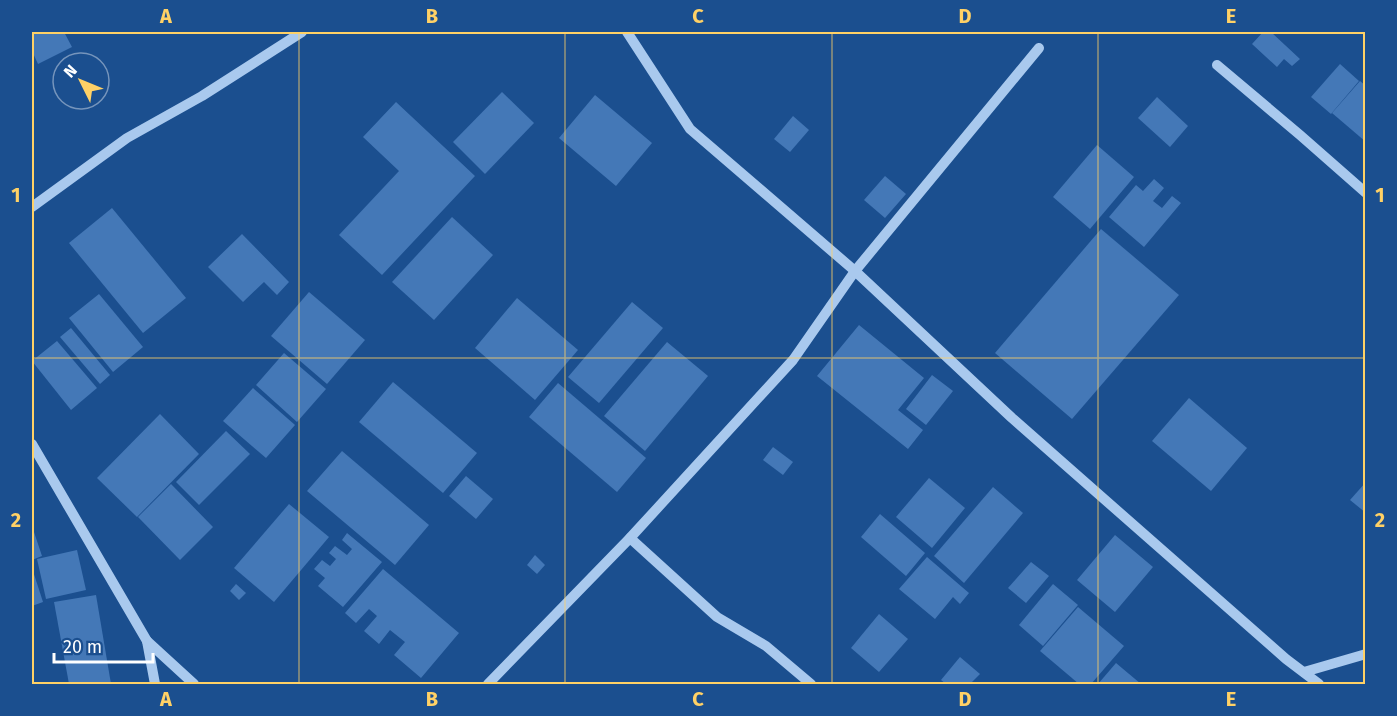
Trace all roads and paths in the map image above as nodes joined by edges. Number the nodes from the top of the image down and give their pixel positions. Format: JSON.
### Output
{"nodes":[{"id":1,"x":302,"y":32,"type":"edge"},
{"id":2,"x":627,"y":32,"type":"edge"},
{"id":3,"x":1039,"y":48,"type":"dead end"},
{"id":4,"x":1217,"y":65,"type":"dead end"},
{"id":5,"x":1365,"y":193,"type":"edge"},
{"id":6,"x":32,"y":207,"type":"edge"},
{"id":7,"x":855,"y":271,"type":"junction"},
{"id":8,"x":32,"y":444,"type":"edge"},
{"id":9,"x":630,"y":538,"type":"junction"},
{"id":10,"x":147,"y":641,"type":"junction"},
{"id":11,"x":1365,"y":654,"type":"edge"},
{"id":12,"x":1304,"y":672,"type":"junction"},
{"id":13,"x":155,"y":684,"type":"edge"},
{"id":14,"x":194,"y":684,"type":"edge"},
{"id":15,"x":488,"y":684,"type":"edge"},
{"id":16,"x":811,"y":684,"type":"edge"},
{"id":17,"x":1319,"y":684,"type":"edge"}],
"edges":[{"from":1,"to":6,"type":"street"},
{"from":2,"to":7,"type":"street"},
{"from":3,"to":7,"type":"street"},
{"from":4,"to":5,"type":"street"},
{"from":7,"to":9,"type":"street"},
{"from":7,"to":12,"type":"street"},
{"from":8,"to":10,"type":"street"},
{"from":9,"to":15,"type":"street"},
{"from":9,"to":16,"type":"street"},
{"from":10,"to":13,"type":"street"},
{"from":10,"to":14,"type":"street"},
{"from":11,"to":12,"type":"street"},
{"from":12,"to":17,"type":"street"}]}
